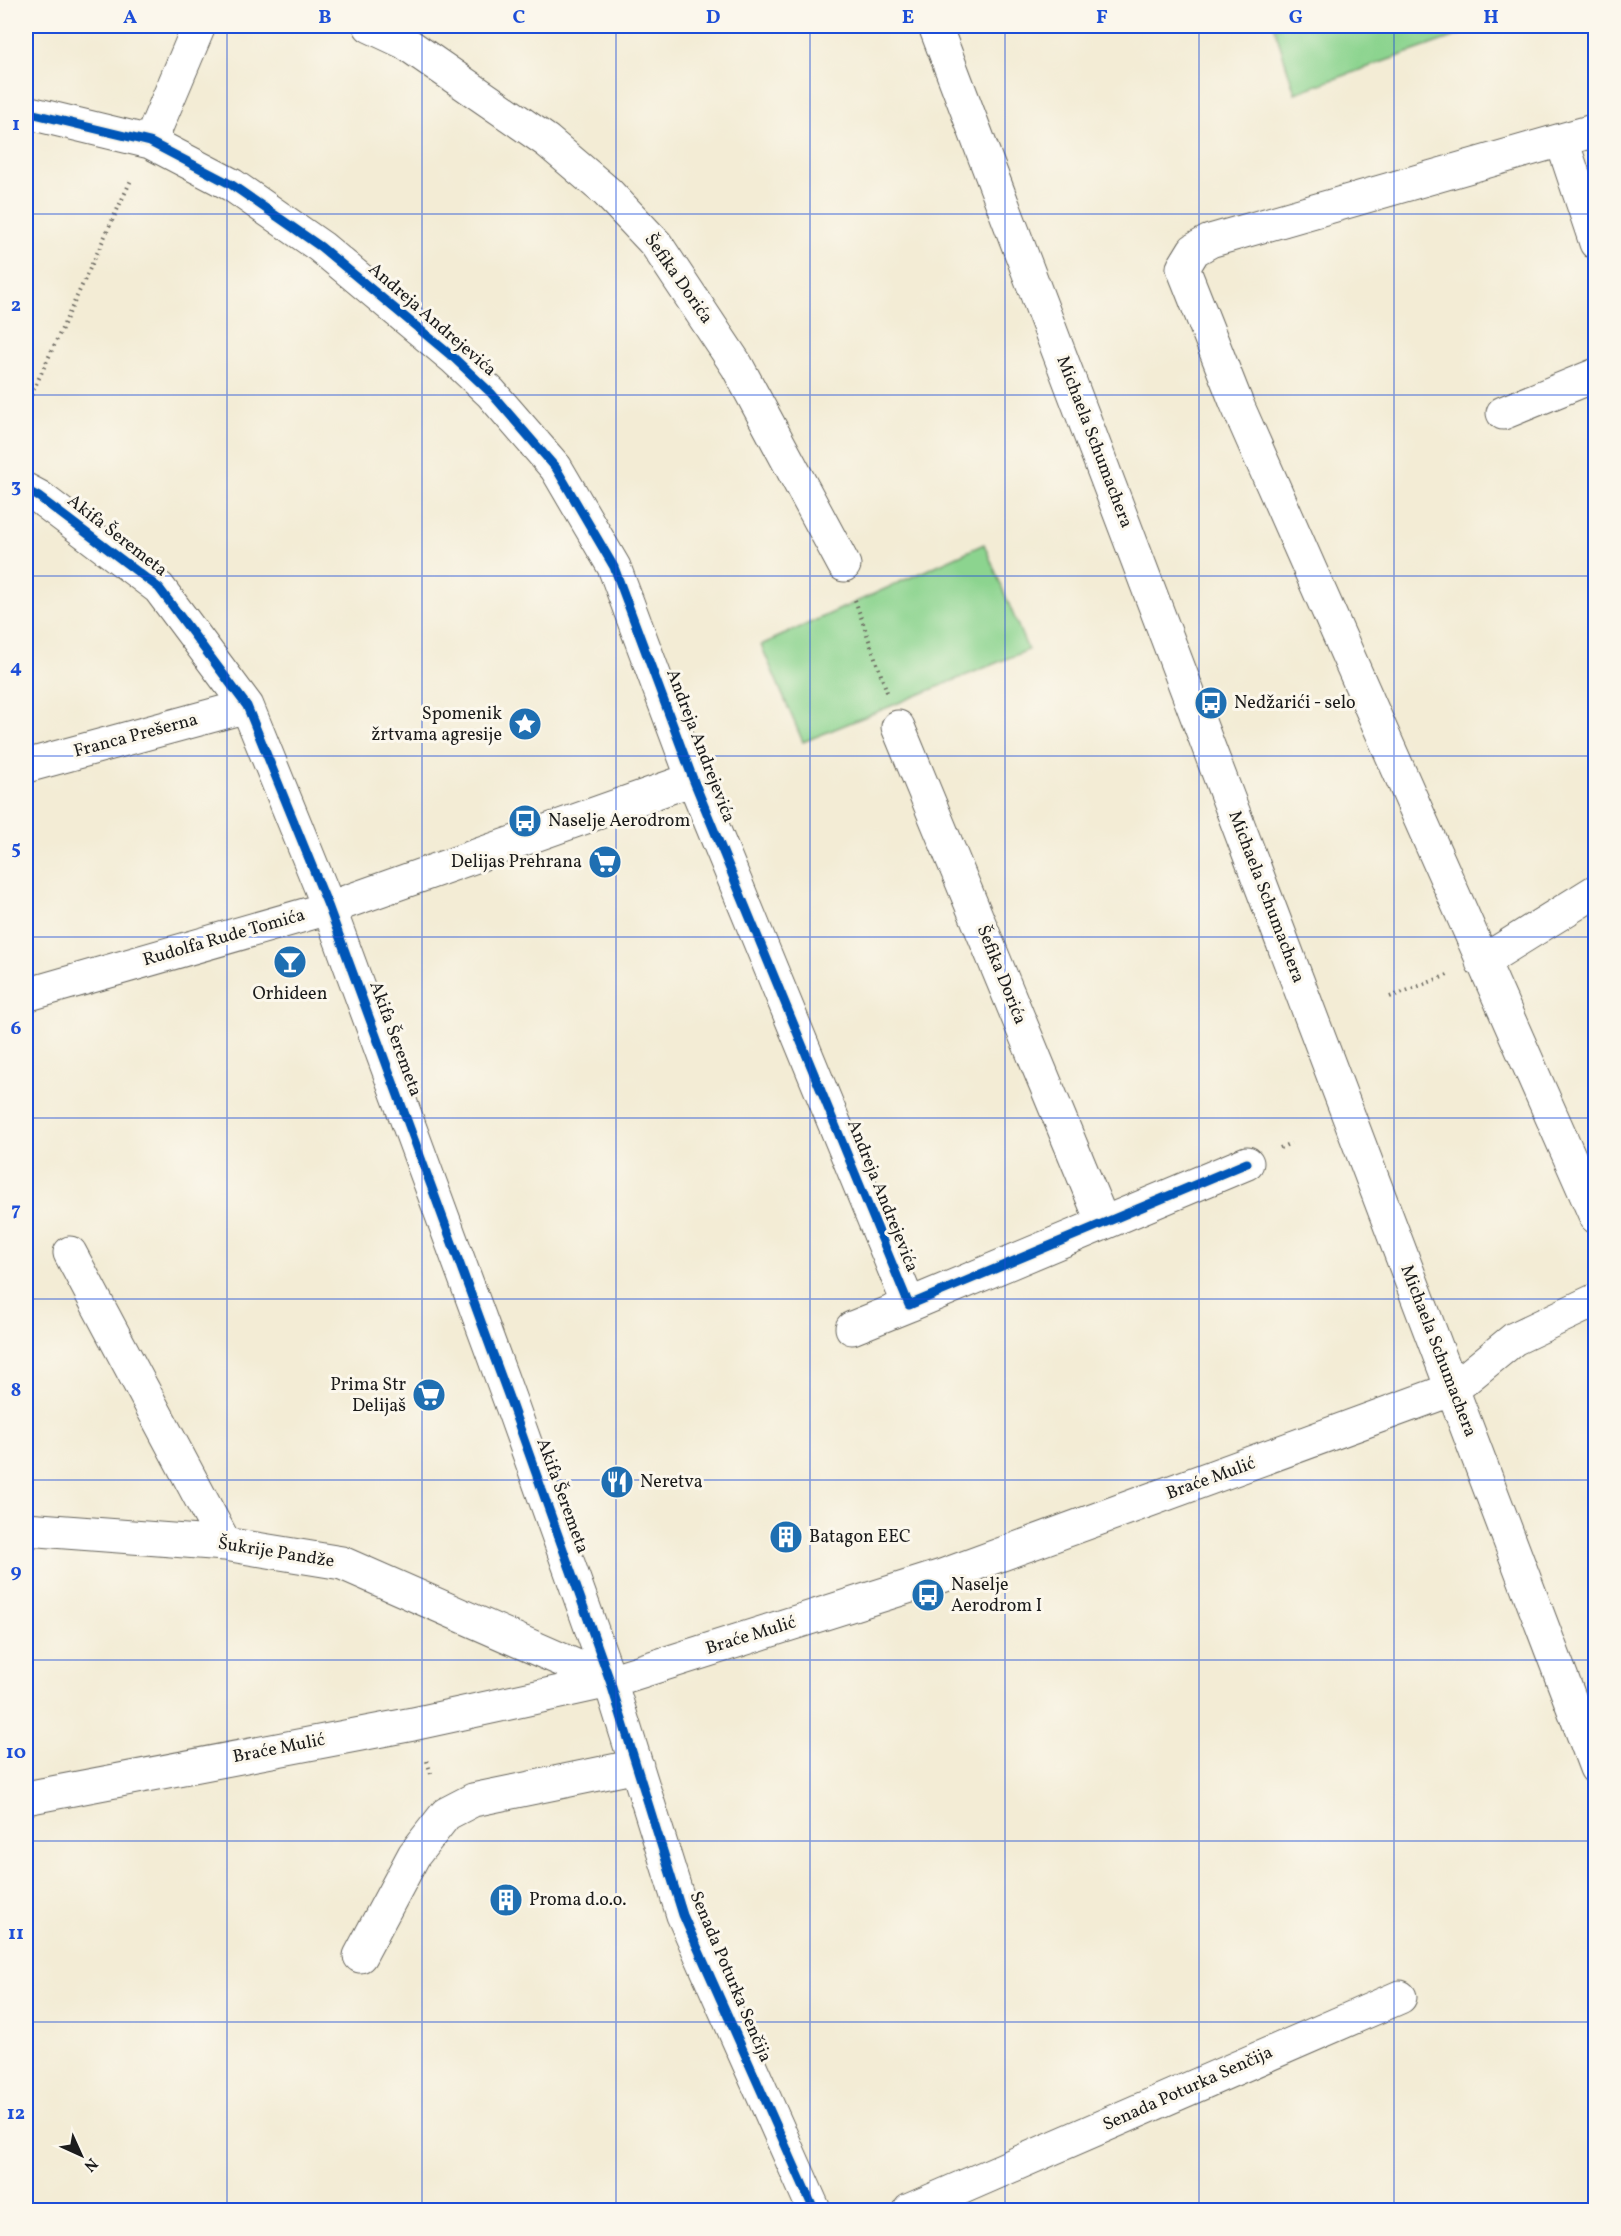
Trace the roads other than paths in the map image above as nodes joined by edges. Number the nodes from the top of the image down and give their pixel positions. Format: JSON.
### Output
{"nodes":[{"id":1,"x":199,"y":26,"type":"edge"},
{"id":2,"x":370,"y":26,"type":"edge"},
{"id":3,"x":936,"y":26,"type":"edge"},
{"id":4,"x":26,"y":112,"type":"edge"},
{"id":5,"x":1596,"y":130,"type":"edge"},
{"id":6,"x":1562,"y":141,"type":"junction"},
{"id":7,"x":150,"y":142,"type":"junction"},
{"id":8,"x":1596,"y":243,"type":"edge"},
{"id":9,"x":1596,"y":375,"type":"edge"},
{"id":10,"x":1503,"y":413,"type":"dead end"},
{"id":11,"x":26,"y":490,"type":"edge"},
{"id":12,"x":844,"y":565,"type":"road end"},
{"id":13,"x":244,"y":700,"type":"junction"},
{"id":14,"x":898,"y":727,"type":"road end"},
{"id":15,"x":26,"y":766,"type":"edge"},
{"id":16,"x":693,"y":779,"type":"junction"},
{"id":17,"x":1596,"y":891,"type":"edge"},
{"id":18,"x":329,"y":908,"type":"junction"},
{"id":19,"x":1482,"y":962,"type":"junction"},
{"id":20,"x":26,"y":995,"type":"edge"},
{"id":21,"x":1247,"y":1163,"type":"dead end"},
{"id":22,"x":1596,"y":1217,"type":"edge"},
{"id":23,"x":1103,"y":1223,"type":"junction"},
{"id":24,"x":70,"y":1253,"type":"dead end"},
{"id":25,"x":1596,"y":1300,"type":"edge"},
{"id":26,"x":909,"y":1305,"type":"junction"},
{"id":27,"x":852,"y":1328,"type":"dead end"},
{"id":28,"x":1453,"y":1389,"type":"junction"},
{"id":29,"x":26,"y":1529,"type":"edge"},
{"id":30,"x":225,"y":1544,"type":"junction"},
{"id":31,"x":610,"y":1681,"type":"junction"},
{"id":32,"x":637,"y":1766,"type":"junction"},
{"id":33,"x":1596,"y":1768,"type":"edge"},
{"id":34,"x":26,"y":1798,"type":"edge"},
{"id":35,"x":360,"y":1956,"type":"dead end"},
{"id":36,"x":1400,"y":1997,"type":"dead end"},
{"id":37,"x":814,"y":2211,"type":"edge"},
{"id":38,"x":910,"y":2211,"type":"edge"}],
"edges":[{"from":1,"to":7,"type":"street"},
{"from":2,"to":12,"type":"street","name":"Šefika Dorića"},
{"from":3,"to":28,"type":"street","name":"Michaela Schumachera"},
{"from":4,"to":7,"type":"street","name":"Andreja Andrejevića"},
{"from":5,"to":6,"type":"street"},
{"from":6,"to":8,"type":"street"},
{"from":6,"to":19,"type":"street"},
{"from":7,"to":16,"type":"street","name":"Andreja Andrejevića"},
{"from":9,"to":10,"type":"street"},
{"from":11,"to":13,"type":"street","name":"Akifa Šeremeta"},
{"from":13,"to":15,"type":"street","name":"Franca Prešerna"},
{"from":13,"to":18,"type":"street","name":"Akifa Šeremeta"},
{"from":14,"to":23,"type":"street","name":"Šefika Dorića"},
{"from":16,"to":18,"type":"street","name":"Rudolfa Rude Tomića"},
{"from":16,"to":26,"type":"street","name":"Andreja Andrejevića"},
{"from":17,"to":19,"type":"street"},
{"from":18,"to":20,"type":"street","name":"Rudolfa Rude Tomića"},
{"from":18,"to":31,"type":"street","name":"Akifa Šeremeta"},
{"from":19,"to":22,"type":"street"},
{"from":21,"to":23,"type":"street"},
{"from":23,"to":26,"type":"street"},
{"from":24,"to":30,"type":"street"},
{"from":25,"to":28,"type":"street","name":"Braće Mulić"},
{"from":26,"to":27,"type":"street"},
{"from":28,"to":31,"type":"street","name":"Braće Mulić"},
{"from":28,"to":33,"type":"street","name":"Michaela Schumachera"},
{"from":29,"to":30,"type":"street","name":"Šukrije Pandže"},
{"from":30,"to":31,"type":"street","name":"Šukrije Pandže"},
{"from":31,"to":32,"type":"street","name":"Senada Poturka Senčija"},
{"from":31,"to":34,"type":"street","name":"Braće Mulić"},
{"from":32,"to":35,"type":"street"},
{"from":32,"to":37,"type":"street","name":"Senada Poturka Senčija"},
{"from":36,"to":38,"type":"street","name":"Senada Poturka Senčija"}]}
